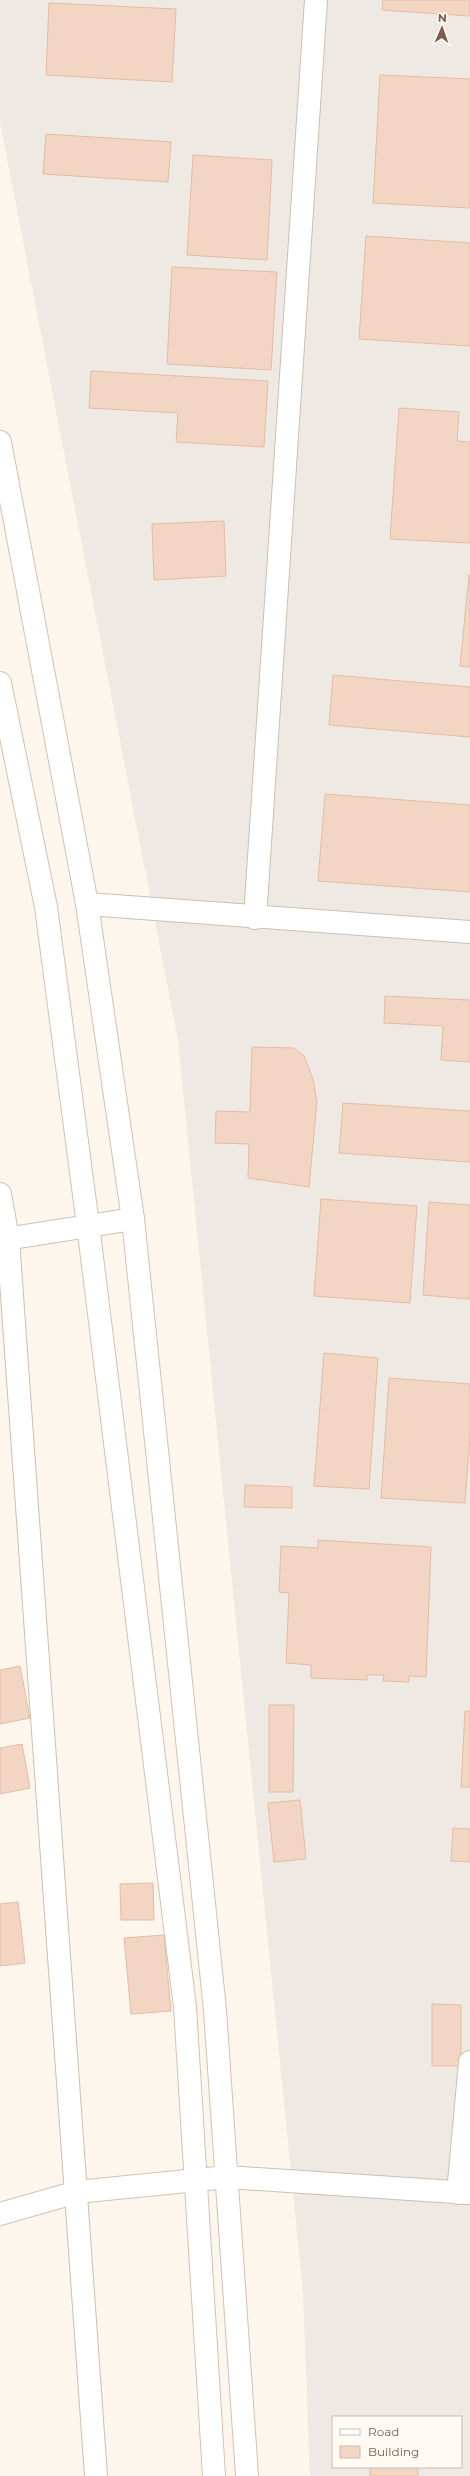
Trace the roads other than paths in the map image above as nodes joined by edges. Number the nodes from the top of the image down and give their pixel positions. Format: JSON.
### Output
{"nodes":[{"id":1,"x":316,"y":0,"type":"edge"},
{"id":2,"x":0,"y":442,"type":"edge"},
{"id":3,"x":0,"y":683,"type":"edge"},
{"id":4,"x":87,"y":904,"type":"junction"},
{"id":5,"x":254,"y":918,"type":"junction"},
{"id":6,"x":470,"y":932,"type":"edge"},
{"id":7,"x":0,"y":1194,"type":"edge"},
{"id":8,"x":133,"y":1219,"type":"junction"},
{"id":9,"x":88,"y":1225,"type":"junction"},
{"id":10,"x":4,"y":1239,"type":"edge"},
{"id":11,"x":470,"y":2062,"type":"edge"},
{"id":12,"x":226,"y":2177,"type":"junction"},
{"id":13,"x":194,"y":2180,"type":"junction"},
{"id":14,"x":77,"y":2192,"type":"junction"},
{"id":15,"x":464,"y":2193,"type":"edge"},
{"id":16,"x":0,"y":2214,"type":"edge"},
{"id":17,"x":96,"y":2476,"type":"edge"},
{"id":18,"x":214,"y":2476,"type":"edge"},
{"id":19,"x":247,"y":2476,"type":"edge"}],
"edges":[{"from":1,"to":5,"type":"street"},
{"from":2,"to":4,"type":"street"},
{"from":3,"to":9,"type":"street"},
{"from":4,"to":5,"type":"street"},
{"from":4,"to":8,"type":"street"},
{"from":5,"to":6,"type":"street"},
{"from":7,"to":10,"type":"street"},
{"from":8,"to":9,"type":"street"},
{"from":8,"to":12,"type":"street"},
{"from":9,"to":10,"type":"street"},
{"from":9,"to":13,"type":"street"},
{"from":10,"to":14,"type":"street"},
{"from":11,"to":15,"type":"street"},
{"from":12,"to":13,"type":"street"},
{"from":12,"to":15,"type":"street"},
{"from":12,"to":19,"type":"street"},
{"from":13,"to":14,"type":"street"},
{"from":13,"to":18,"type":"street"},
{"from":14,"to":16,"type":"street"},
{"from":14,"to":17,"type":"street"}]}
